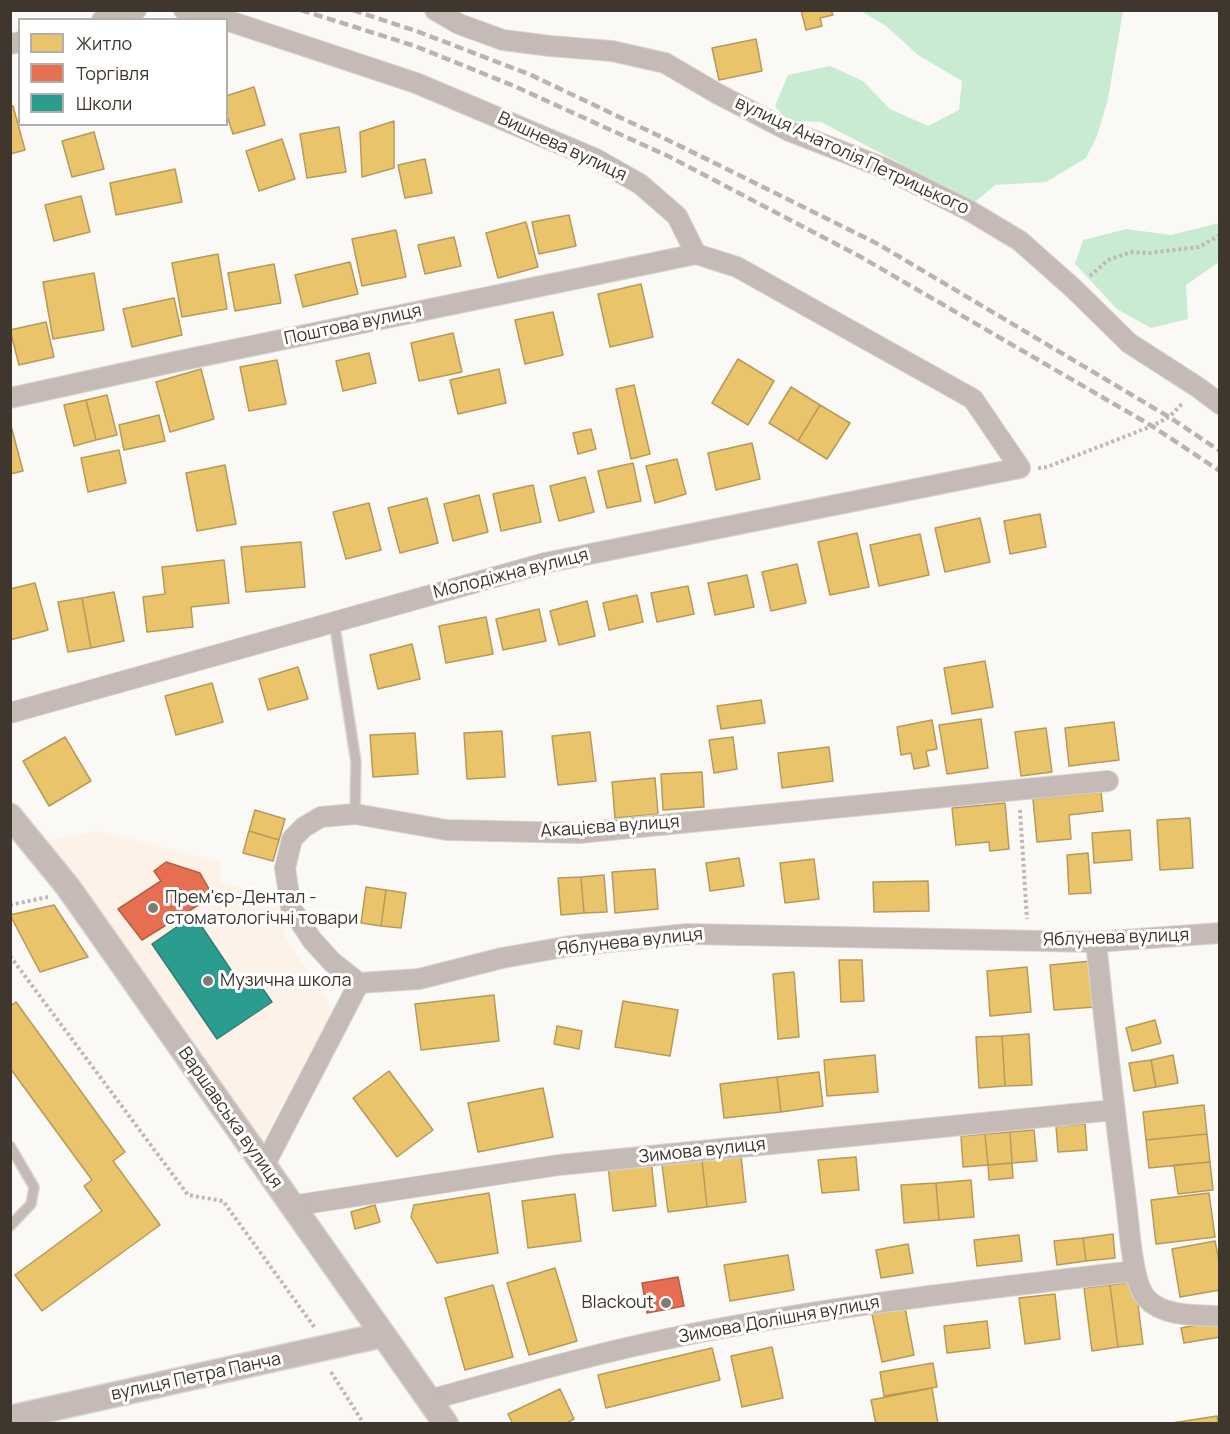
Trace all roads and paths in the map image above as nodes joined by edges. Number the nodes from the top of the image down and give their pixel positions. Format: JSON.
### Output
{"nodes":[{"id":1,"x":136,"y":10,"type":"edge"},
{"id":2,"x":184,"y":10,"type":"edge"},
{"id":3,"x":435,"y":10,"type":"edge"},
{"id":4,"x":109,"y":18,"type":"edge"},
{"id":5,"x":219,"y":18,"type":"edge"},
{"id":6,"x":228,"y":21,"type":"edge"},
{"id":7,"x":1220,"y":236,"type":"edge"},
{"id":8,"x":696,"y":254,"type":"junction"},
{"id":9,"x":1074,"y":289,"type":"junction"},
{"id":10,"x":1199,"y":388,"type":"junction"},
{"id":11,"x":10,"y":398,"type":"edge"},
{"id":12,"x":1220,"y":404,"type":"edge"},
{"id":13,"x":1020,"y":468,"type":"junction"},
{"id":14,"x":334,"y":621,"type":"junction"},
{"id":15,"x":10,"y":713,"type":"edge"},
{"id":16,"x":1108,"y":781,"type":"dead end"},
{"id":17,"x":1018,"y":790,"type":"junction"},
{"id":18,"x":354,"y":814,"type":"junction"},
{"id":19,"x":10,"y":816,"type":"edge"},
{"id":20,"x":56,"y":895,"type":"dead end"},
{"id":21,"x":10,"y":905,"type":"edge"},
{"id":22,"x":1220,"y":933,"type":"edge"},
{"id":23,"x":1029,"y":941,"type":"junction"},
{"id":24,"x":1096,"y":942,"type":"junction"},
{"id":25,"x":10,"y":956,"type":"edge"},
{"id":26,"x":358,"y":983,"type":"junction"},
{"id":27,"x":1114,"y":1110,"type":"junction"},
{"id":28,"x":10,"y":1146,"type":"edge"},
{"id":29,"x":264,"y":1166,"type":"junction"},
{"id":30,"x":291,"y":1206,"type":"junction"},
{"id":31,"x":10,"y":1226,"type":"edge"},
{"id":32,"x":1135,"y":1271,"type":"junction"},
{"id":33,"x":1220,"y":1316,"type":"edge"},
{"id":34,"x":315,"y":1328,"type":"dead end"},
{"id":35,"x":382,"y":1335,"type":"junction"},
{"id":36,"x":330,"y":1372,"type":"dead end"},
{"id":37,"x":429,"y":1401,"type":"junction"},
{"id":38,"x":10,"y":1418,"type":"edge"},
{"id":39,"x":363,"y":1424,"type":"edge"},
{"id":40,"x":446,"y":1424,"type":"edge"}],
"edges":[{"from":1,"to":4,"type":"street"},
{"from":2,"to":5,"type":"street","name":"Вишнева вулиця"},
{"from":3,"to":9,"type":"street","name":"вулиця Анатолія Петрицького"},
{"from":6,"to":8,"type":"street","name":"Вишнева вулиця"},
{"from":7,"to":9,"type":"path"},
{"from":8,"to":11,"type":"street","name":"Поштова вулиця"},
{"from":8,"to":13,"type":"street"},
{"from":9,"to":10,"type":"street","name":"вулиця Анатолія Петрицького"},
{"from":10,"to":12,"type":"street","name":"вулиця Анатолія Петрицького"},
{"from":10,"to":13,"type":"path"},
{"from":13,"to":14,"type":"street","name":"Молодіжна вулиця"},
{"from":14,"to":15,"type":"street","name":"Молодіжна вулиця"},
{"from":14,"to":18,"type":"lane"},
{"from":16,"to":17,"type":"street","name":"Акацієва вулиця"},
{"from":17,"to":18,"type":"street","name":"Акацієва вулиця"},
{"from":17,"to":23,"type":"path"},
{"from":18,"to":26,"type":"street","name":"Акацієва вулиця"},
{"from":19,"to":29,"type":"street","name":"Варшавська вулиця"},
{"from":20,"to":21,"type":"path"},
{"from":22,"to":24,"type":"street","name":"Яблунева вулиця"},
{"from":23,"to":24,"type":"street","name":"Яблунева вулиця"},
{"from":23,"to":26,"type":"street","name":"Яблунева вулиця"},
{"from":24,"to":27,"type":"street"},
{"from":25,"to":34,"type":"path"},
{"from":26,"to":29,"type":"street"},
{"from":27,"to":30,"type":"street","name":"Зимова вулиця"},
{"from":27,"to":32,"type":"street"},
{"from":28,"to":31,"type":"lane"},
{"from":29,"to":30,"type":"street","name":"Варшавська вулиця"},
{"from":30,"to":35,"type":"street","name":"Варшавська вулиця"},
{"from":32,"to":33,"type":"street"},
{"from":32,"to":37,"type":"street","name":"Зимова Долішня вулиця"},
{"from":35,"to":37,"type":"street","name":"Варшавська вулиця"},
{"from":35,"to":38,"type":"street","name":"вулиця Петра Панча"},
{"from":36,"to":39,"type":"path"},
{"from":37,"to":40,"type":"street","name":"Варшавська вулиця"}]}
